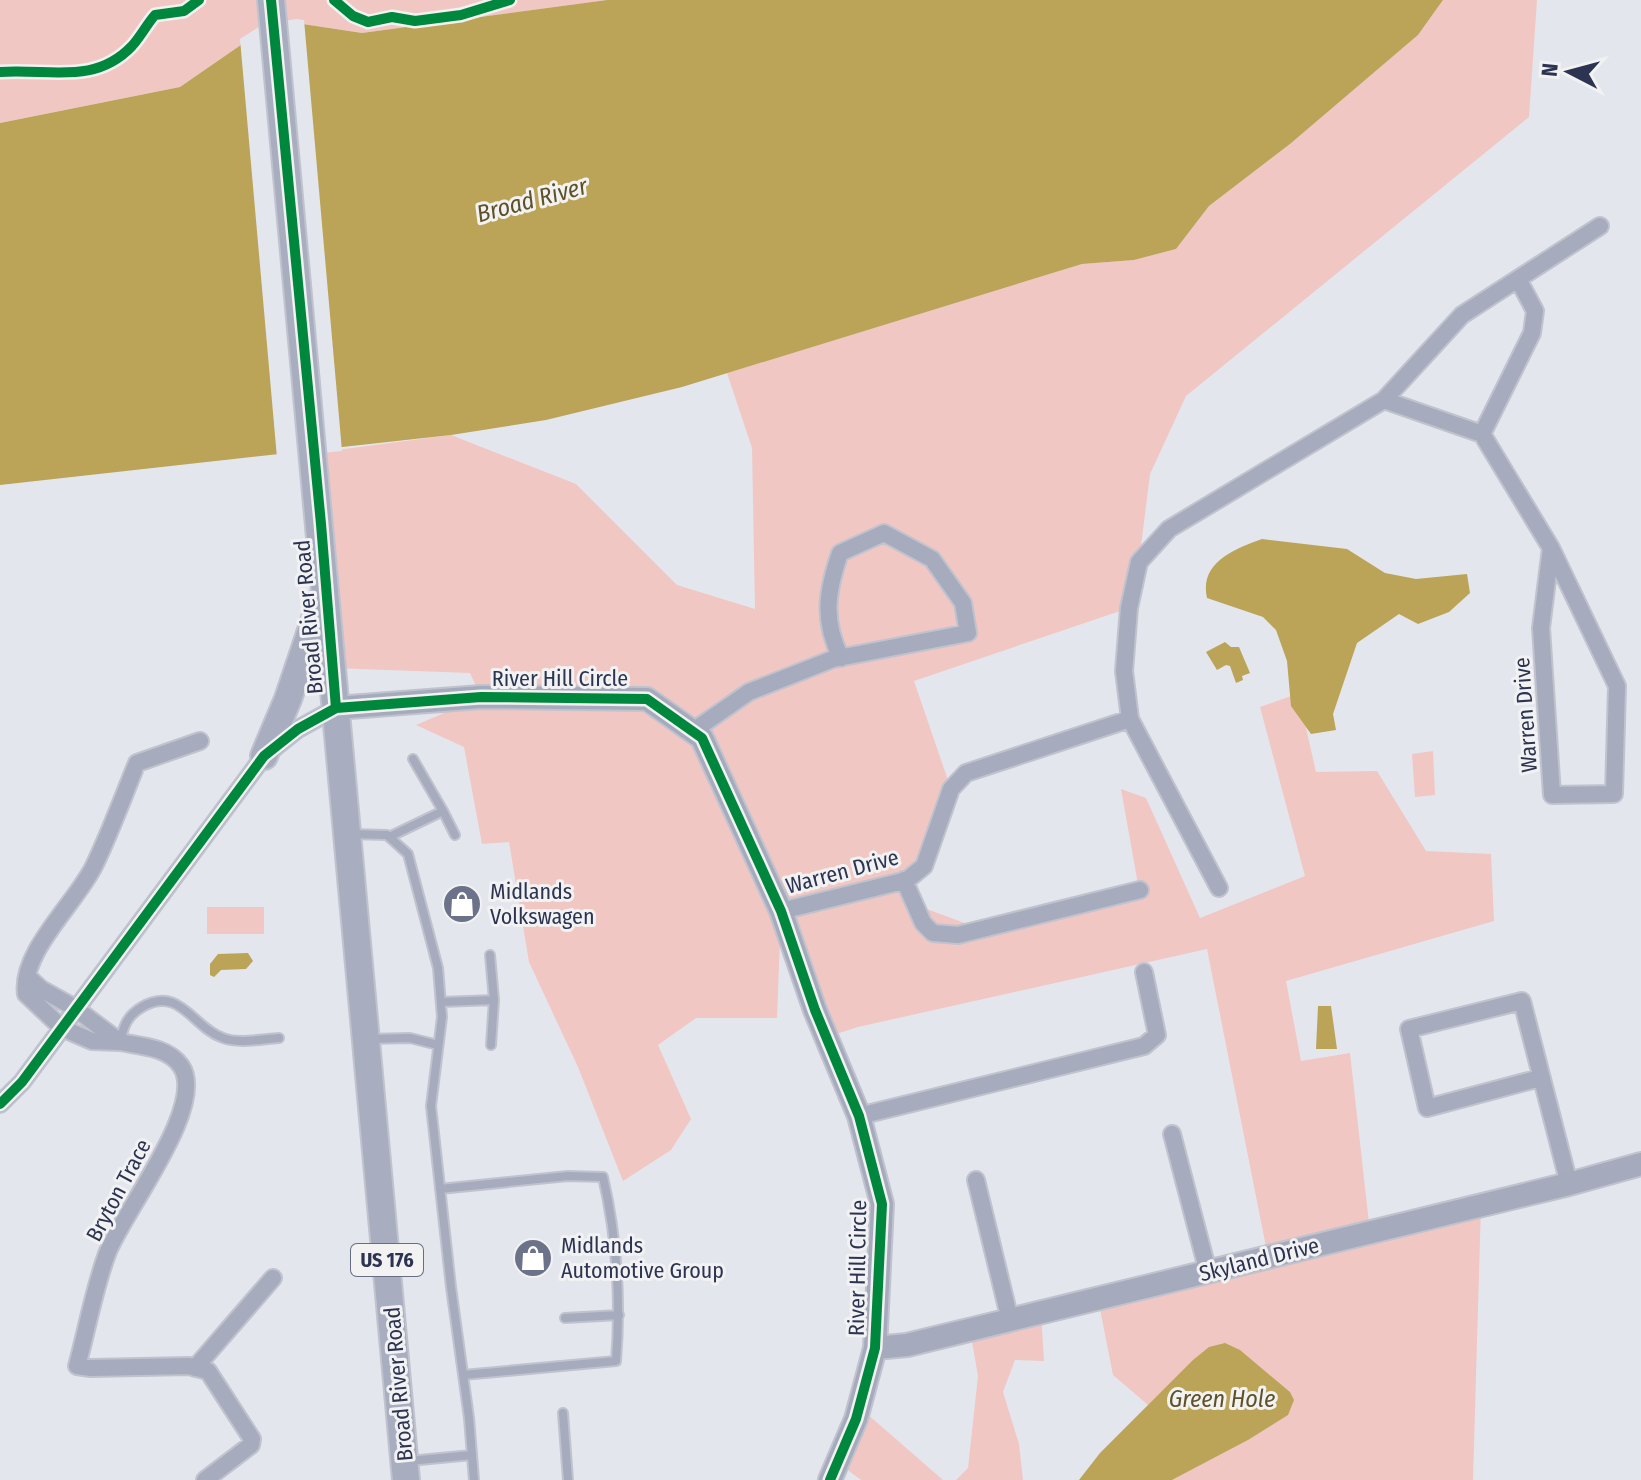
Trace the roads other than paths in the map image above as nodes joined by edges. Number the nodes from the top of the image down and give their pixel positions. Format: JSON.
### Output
{"nodes":[{"id":1,"x":271,"y":0,"type":"edge"},
{"id":2,"x":1600,"y":226,"type":"dead end"},
{"id":3,"x":1518,"y":279,"type":"junction"},
{"id":4,"x":1384,"y":400,"type":"junction"},
{"id":5,"x":1482,"y":434,"type":"junction"},
{"id":6,"x":1551,"y":548,"type":"junction"},
{"id":7,"x":326,"y":588,"type":"junction"},
{"id":8,"x":841,"y":658,"type":"junction"},
{"id":9,"x":336,"y":708,"type":"junction"},
{"id":10,"x":1130,"y":719,"type":"junction"},
{"id":11,"x":693,"y":731,"type":"junction"},
{"id":12,"x":200,"y":741,"type":"dead end"},
{"id":13,"x":264,"y":756,"type":"junction"},
{"id":14,"x":413,"y":759,"type":"dead end"},
{"id":15,"x":443,"y":811,"type":"junction"},
{"id":16,"x":347,"y":834,"type":"junction"},
{"id":17,"x":455,"y":835,"type":"dead end"},
{"id":18,"x":389,"y":837,"type":"junction"},
{"id":19,"x":904,"y":880,"type":"junction"},
{"id":20,"x":1219,"y":888,"type":"dead end"},
{"id":21,"x":1140,"y":890,"type":"dead end"},
{"id":22,"x":781,"y":911,"type":"junction"},
{"id":23,"x":490,"y":955,"type":"dead end"},
{"id":24,"x":1144,"y":972,"type":"dead end"},
{"id":25,"x":28,"y":977,"type":"junction"},
{"id":26,"x":494,"y":1000,"type":"junction"},
{"id":27,"x":441,"y":1002,"type":"junction"},
{"id":28,"x":75,"y":1008,"type":"junction"},
{"id":29,"x":62,"y":1028,"type":"junction"},
{"id":30,"x":279,"y":1038,"type":"dead end"},
{"id":31,"x":367,"y":1040,"type":"junction"},
{"id":32,"x":120,"y":1042,"type":"junction"},
{"id":33,"x":438,"y":1045,"type":"junction"},
{"id":34,"x":491,"y":1045,"type":"dead end"},
{"id":35,"x":1540,"y":1078,"type":"junction"},
{"id":36,"x":0,"y":1104,"type":"edge"},
{"id":37,"x":859,"y":1116,"type":"junction"},
{"id":38,"x":1172,"y":1134,"type":"dead end"},
{"id":39,"x":1641,"y":1164,"type":"edge"},
{"id":40,"x":976,"y":1180,"type":"dead end"},
{"id":41,"x":1569,"y":1184,"type":"junction"},
{"id":42,"x":440,"y":1189,"type":"junction"},
{"id":43,"x":1208,"y":1272,"type":"junction"},
{"id":44,"x":273,"y":1278,"type":"dead end"},
{"id":45,"x":619,"y":1315,"type":"junction"},
{"id":46,"x":565,"y":1318,"type":"dead end"},
{"id":47,"x":1010,"y":1320,"type":"junction"},
{"id":48,"x":875,"y":1348,"type":"junction"},
{"id":49,"x":195,"y":1368,"type":"junction"},
{"id":50,"x":463,"y":1375,"type":"junction"},
{"id":51,"x":563,"y":1413,"type":"dead end"},
{"id":52,"x":472,"y":1455,"type":"junction"},
{"id":53,"x":405,"y":1471,"type":"edge"},
{"id":54,"x":205,"y":1480,"type":"edge"},
{"id":55,"x":474,"y":1480,"type":"edge"},
{"id":56,"x":568,"y":1480,"type":"edge"},
{"id":57,"x":830,"y":1480,"type":"edge"}],
"edges":[{"from":1,"to":7,"type":"main road","name":"Broad River Road","number":"US 176"},
{"from":2,"to":3,"type":"street"},
{"from":3,"to":4,"type":"street"},
{"from":3,"to":5,"type":"street"},
{"from":4,"to":5,"type":"street"},
{"from":4,"to":10,"type":"street"},
{"from":5,"to":6,"type":"street","name":"Warren Drive"},
{"from":6,"to":6,"type":"street","name":"Warren Drive"},
{"from":7,"to":9,"type":"main road","name":"Broad River Road","number":"US 176"},
{"from":7,"to":13,"type":"main road"},
{"from":8,"to":8,"type":"street"},
{"from":8,"to":11,"type":"street"},
{"from":9,"to":11,"type":"street","name":"River Hill Circle"},
{"from":9,"to":13,"type":"street","name":"River Hill Circle"},
{"from":9,"to":16,"type":"main road","name":"Broad River Road","number":"US 176"},
{"from":10,"to":19,"type":"street","name":"Warren Drive"},
{"from":10,"to":20,"type":"street"},
{"from":11,"to":22,"type":"street","name":"River Hill Circle"},
{"from":12,"to":25,"type":"street"},
{"from":13,"to":28,"type":"street","name":"River Hill Circle"},
{"from":14,"to":15,"type":"lane"},
{"from":15,"to":17,"type":"lane"},
{"from":15,"to":18,"type":"lane"},
{"from":16,"to":18,"type":"lane"},
{"from":16,"to":31,"type":"main road","name":"Broad River Road","number":"US 176"},
{"from":18,"to":27,"type":"lane"},
{"from":19,"to":21,"type":"street"},
{"from":19,"to":22,"type":"street","name":"Warren Drive"},
{"from":22,"to":37,"type":"street","name":"River Hill Circle"},
{"from":23,"to":26,"type":"lane"},
{"from":24,"to":37,"type":"street"},
{"from":25,"to":28,"type":"street","name":"Bryton Trace"},
{"from":25,"to":29,"type":"street","name":"Bryton Trace"},
{"from":26,"to":27,"type":"lane"},
{"from":26,"to":34,"type":"lane"},
{"from":27,"to":33,"type":"lane"},
{"from":28,"to":29,"type":"street","name":"River Hill Circle"},
{"from":28,"to":32,"type":"street","name":"Bryton Trace"},
{"from":29,"to":32,"type":"street","name":"Bryton Trace"},
{"from":29,"to":36,"type":"street","name":"River Hill Circle"},
{"from":30,"to":32,"type":"lane"},
{"from":31,"to":33,"type":"lane"},
{"from":31,"to":53,"type":"main road","name":"Broad River Road","number":"US 176"},
{"from":32,"to":49,"type":"street","name":"Bryton Trace"},
{"from":33,"to":42,"type":"lane"},
{"from":35,"to":35,"type":"street"},
{"from":35,"to":41,"type":"street"},
{"from":37,"to":48,"type":"street","name":"River Hill Circle"},
{"from":38,"to":43,"type":"street"},
{"from":39,"to":41,"type":"street","name":"Skyland Drive"},
{"from":40,"to":47,"type":"street"},
{"from":41,"to":43,"type":"street","name":"Skyland Drive"},
{"from":42,"to":45,"type":"lane"},
{"from":42,"to":50,"type":"lane"},
{"from":43,"to":47,"type":"street","name":"Skyland Drive"},
{"from":44,"to":49,"type":"street"},
{"from":45,"to":46,"type":"lane"},
{"from":45,"to":50,"type":"lane"},
{"from":47,"to":48,"type":"street","name":"Skyland Drive"},
{"from":48,"to":57,"type":"street","name":"River Hill Circle"},
{"from":49,"to":54,"type":"street"},
{"from":50,"to":52,"type":"lane"},
{"from":51,"to":56,"type":"lane"},
{"from":52,"to":53,"type":"lane"},
{"from":52,"to":55,"type":"lane"}]}
